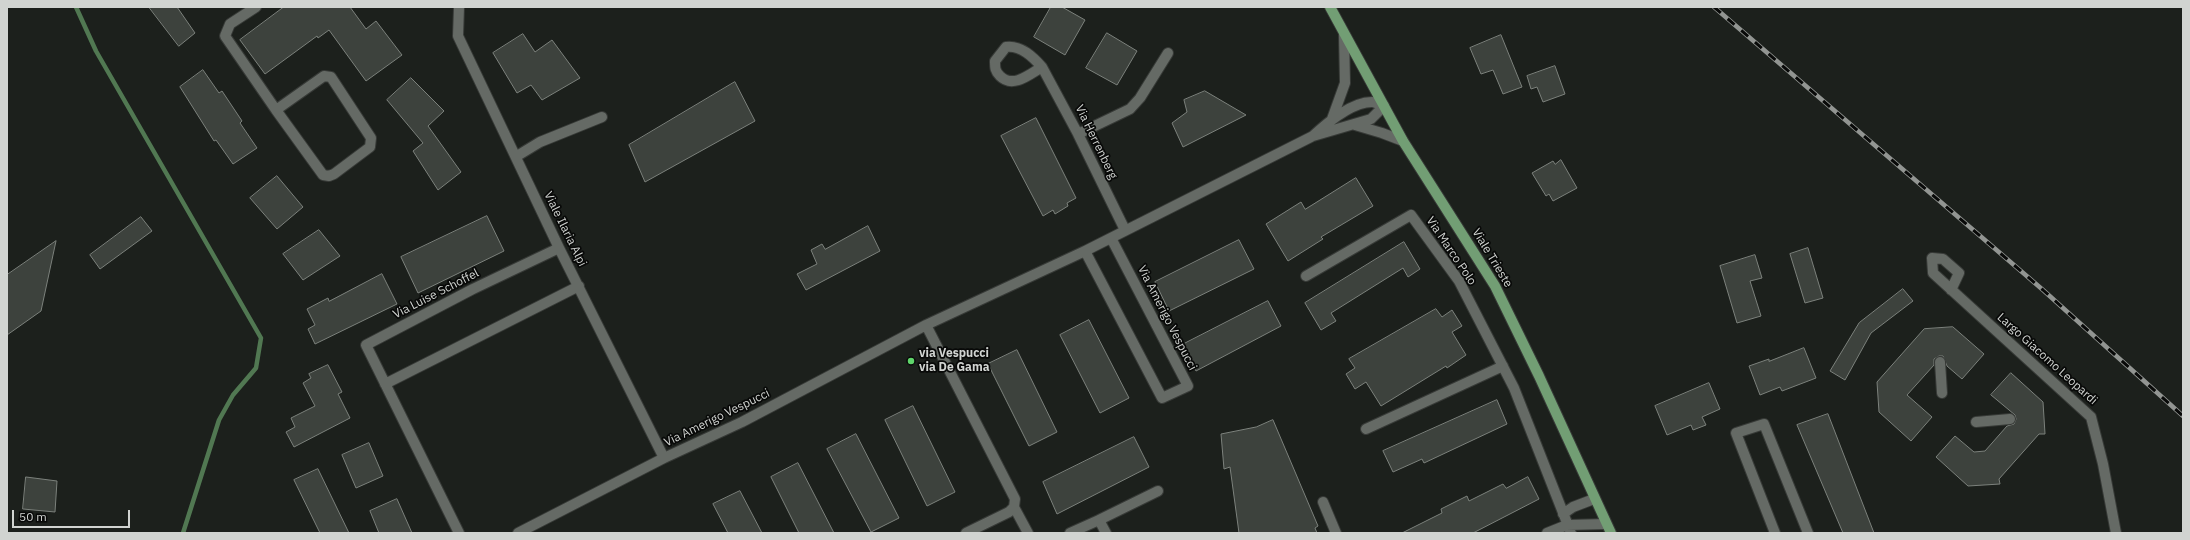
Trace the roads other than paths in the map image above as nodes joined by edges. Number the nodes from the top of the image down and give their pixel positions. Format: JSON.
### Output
{"nodes":[{"id":1,"x":256,"y":7,"type":"edge"},
{"id":2,"x":459,"y":7,"type":"edge"},
{"id":3,"x":1330,"y":7,"type":"edge"},
{"id":4,"x":1344,"y":35,"type":"junction"},
{"id":5,"x":1168,"y":53,"type":"dead end"},
{"id":6,"x":1042,"y":67,"type":"junction"},
{"id":7,"x":1384,"y":106,"type":"junction"},
{"id":8,"x":276,"y":110,"type":"junction"},
{"id":9,"x":602,"y":117,"type":"dead end"},
{"id":10,"x":1332,"y":119,"type":"junction"},
{"id":11,"x":1353,"y":125,"type":"junction"},
{"id":12,"x":1078,"y":134,"type":"junction"},
{"id":13,"x":1313,"y":136,"type":"junction"},
{"id":14,"x":1403,"y":141,"type":"junction"},
{"id":15,"x":517,"y":156,"type":"junction"},
{"id":16,"x":1125,"y":230,"type":"junction"},
{"id":17,"x":1111,"y":238,"type":"junction"},
{"id":18,"x":560,"y":248,"type":"junction"},
{"id":19,"x":1085,"y":251,"type":"junction"},
{"id":20,"x":1306,"y":276,"type":"dead end"},
{"id":21,"x":579,"y":286,"type":"junction"},
{"id":22,"x":1951,"y":290,"type":"dead end"},
{"id":23,"x":926,"y":325,"type":"junction"},
{"id":24,"x":1940,"y":362,"type":"dead end"},
{"id":25,"x":1503,"y":366,"type":"junction"},
{"id":26,"x":385,"y":384,"type":"junction"},
{"id":27,"x":1942,"y":393,"type":"dead end"},
{"id":28,"x":2010,"y":419,"type":"dead end"},
{"id":29,"x":1976,"y":422,"type":"dead end"},
{"id":30,"x":1366,"y":429,"type":"dead end"},
{"id":31,"x":664,"y":458,"type":"junction"},
{"id":32,"x":1158,"y":491,"type":"dead end"},
{"id":33,"x":1594,"y":500,"type":"junction"},
{"id":34,"x":1323,"y":502,"type":"dead end"},
{"id":35,"x":1014,"y":507,"type":"junction"},
{"id":36,"x":1563,"y":514,"type":"junction"},
{"id":37,"x":1099,"y":520,"type":"junction"},
{"id":38,"x":1609,"y":528,"type":"edge"},
{"id":39,"x":1569,"y":529,"type":"edge"},
{"id":40,"x":459,"y":533,"type":"edge"},
{"id":41,"x":518,"y":533,"type":"edge"},
{"id":42,"x":966,"y":533,"type":"edge"},
{"id":43,"x":1028,"y":533,"type":"edge"},
{"id":44,"x":1070,"y":533,"type":"edge"},
{"id":45,"x":1106,"y":533,"type":"edge"},
{"id":46,"x":1336,"y":533,"type":"edge"},
{"id":47,"x":1547,"y":533,"type":"edge"},
{"id":48,"x":1775,"y":533,"type":"edge"},
{"id":49,"x":1808,"y":533,"type":"edge"},
{"id":50,"x":2116,"y":533,"type":"edge"}],
"edges":[{"from":1,"to":8,"type":"street"},
{"from":2,"to":15,"type":"street","name":"Viale Ilaria Alpi"},
{"from":3,"to":4,"type":"main road","name":"Viale Trieste"},
{"from":4,"to":7,"type":"main road","name":"Viale Trieste"},
{"from":4,"to":10,"type":"street","name":"Via Amerigo Vespucci"},
{"from":5,"to":12,"type":"street"},
{"from":6,"to":6,"type":"street","name":"Via Herrenberg"},
{"from":6,"to":12,"type":"street","name":"Via Herrenberg"},
{"from":7,"to":10,"type":"street","name":"Via Amerigo Vespucci"},
{"from":7,"to":11,"type":"street","name":"Via Amerigo Vespucci"},
{"from":7,"to":14,"type":"main road","name":"Viale Trieste"},
{"from":8,"to":8,"type":"street"},
{"from":9,"to":15,"type":"street"},
{"from":10,"to":13,"type":"street","name":"Via Amerigo Vespucci"},
{"from":11,"to":13,"type":"street","name":"Via Amerigo Vespucci"},
{"from":11,"to":14,"type":"street"},
{"from":12,"to":16,"type":"street","name":"Via Herrenberg"},
{"from":13,"to":16,"type":"street","name":"Via Amerigo Vespucci"},
{"from":14,"to":33,"type":"main road","name":"Viale Trieste"},
{"from":15,"to":18,"type":"street","name":"Viale Ilaria Alpi"},
{"from":16,"to":17,"type":"street","name":"Via Amerigo Vespucci"},
{"from":17,"to":19,"type":"street","name":"Via Amerigo Vespucci"},
{"from":17,"to":19,"type":"street","name":"Via Amerigo Vespucci"},
{"from":18,"to":21,"type":"street","name":"Viale Ilaria Alpi"},
{"from":18,"to":26,"type":"street","name":"Via Luise Schoffel"},
{"from":19,"to":23,"type":"street","name":"Via Amerigo Vespucci"},
{"from":20,"to":25,"type":"street","name":"Via Marco Polo"},
{"from":21,"to":26,"type":"street"},
{"from":21,"to":31,"type":"street","name":"Viale Ilaria Alpi"},
{"from":22,"to":50,"type":"street","name":"Largo Giacomo Leopardi"},
{"from":23,"to":31,"type":"street","name":"Via Amerigo Vespucci"},
{"from":23,"to":35,"type":"street"},
{"from":24,"to":27,"type":"street"},
{"from":25,"to":30,"type":"street"},
{"from":25,"to":36,"type":"street","name":"Via Marco Polo"},
{"from":26,"to":40,"type":"street","name":"Via Luise Schoffel"},
{"from":28,"to":29,"type":"street"},
{"from":31,"to":41,"type":"street","name":"Via Amerigo Vespucci"},
{"from":32,"to":37,"type":"street"},
{"from":33,"to":36,"type":"street"},
{"from":33,"to":38,"type":"main road","name":"Viale Trieste"},
{"from":34,"to":46,"type":"street"},
{"from":35,"to":42,"type":"street"},
{"from":35,"to":43,"type":"street"},
{"from":36,"to":39,"type":"street","name":"Via Marco Polo"},
{"from":37,"to":44,"type":"street"},
{"from":37,"to":45,"type":"street"},
{"from":38,"to":39,"type":"street"},
{"from":39,"to":47,"type":"street"},
{"from":48,"to":49,"type":"street"}]}
